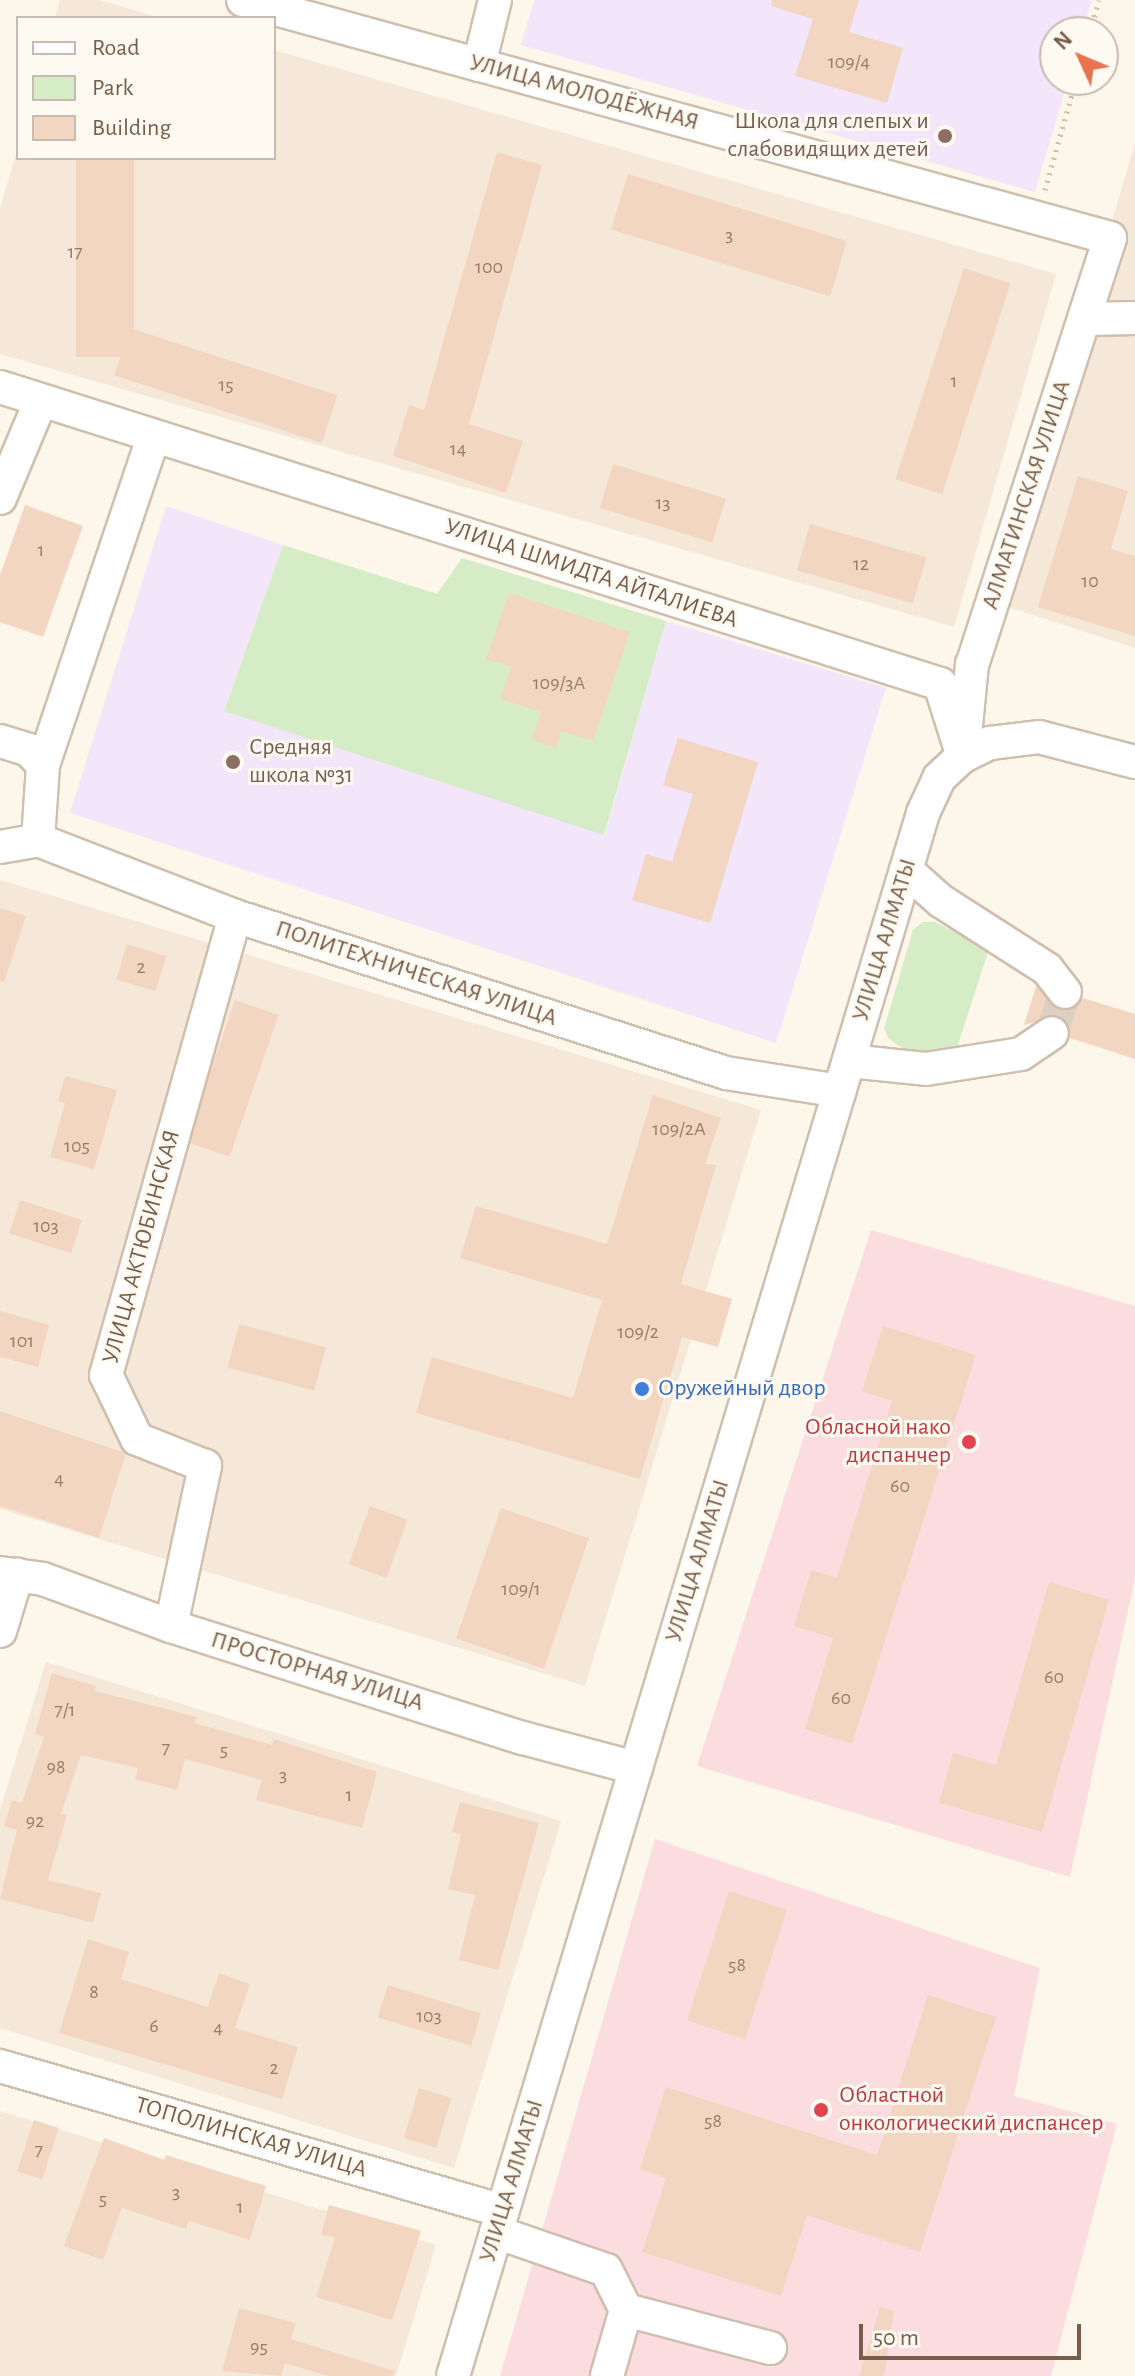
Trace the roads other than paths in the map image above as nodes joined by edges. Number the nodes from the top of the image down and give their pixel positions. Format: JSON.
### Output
{"nodes":[{"id":1,"x":243,"y":0,"type":"edge"},
{"id":2,"x":495,"y":0,"type":"edge"},
{"id":3,"x":479,"y":65,"type":"junction"},
{"id":4,"x":1110,"y":238,"type":"joint"},
{"id":5,"x":1135,"y":318,"type":"edge"},
{"id":6,"x":1084,"y":319,"type":"junction"},
{"id":7,"x":0,"y":387,"type":"edge"},
{"id":8,"x":41,"y":400,"type":"junction"},
{"id":9,"x":154,"y":436,"type":"junction"},
{"id":10,"x":0,"y":498,"type":"edge"},
{"id":11,"x":0,"y":741,"type":"edge"},
{"id":12,"x":963,"y":756,"type":"junction"},
{"id":13,"x":1135,"y":762,"type":"edge"},
{"id":14,"x":43,"y":765,"type":"junction"},
{"id":15,"x":38,"y":840,"type":"junction"},
{"id":16,"x":0,"y":847,"type":"edge"},
{"id":17,"x":906,"y":870,"type":"junction"},
{"id":18,"x":235,"y":916,"type":"junction"},
{"id":19,"x":1065,"y":992,"type":"dead end"},
{"id":20,"x":1052,"y":1033,"type":"tunnel mouth"},
{"id":21,"x":844,"y":1076,"type":"junction"},
{"id":22,"x":8,"y":1574,"type":"edge"},
{"id":23,"x":171,"y":1626,"type":"junction"},
{"id":24,"x":0,"y":1631,"type":"edge"},
{"id":25,"x":636,"y":1768,"type":"junction"},
{"id":26,"x":0,"y":2066,"type":"edge"},
{"id":27,"x":500,"y":2222,"type":"junction"},
{"id":28,"x":626,"y":2310,"type":"junction"},
{"id":29,"x":770,"y":2348,"type":"dead end"},
{"id":30,"x":453,"y":2376,"type":"edge"},
{"id":31,"x":607,"y":2376,"type":"edge"}],
"edges":[{"from":1,"to":3,"type":"street","name":"УЛИЦА МОЛОДЁЖНАЯ"},
{"from":2,"to":3,"type":"street"},
{"from":3,"to":4,"type":"street","name":"УЛИЦА МОЛОДЁЖНАЯ"},
{"from":4,"to":6,"type":"street","name":"АЛМАТИНСКАЯ УЛИЦА"},
{"from":5,"to":6,"type":"street"},
{"from":6,"to":12,"type":"street","name":"АЛМАТИНСКАЯ УЛИЦА"},
{"from":7,"to":8,"type":"street","name":"УЛИЦА ШМИДТА АЙТАЛИЕВА"},
{"from":8,"to":9,"type":"street","name":"УЛИЦА ШМИДТА АЙТАЛИЕВА"},
{"from":8,"to":10,"type":"street"},
{"from":9,"to":12,"type":"street","name":"УЛИЦА ШМИДТА АЙТАЛИЕВА"},
{"from":9,"to":14,"type":"street"},
{"from":11,"to":14,"type":"street"},
{"from":12,"to":13,"type":"street"},
{"from":12,"to":17,"type":"street","name":"УЛИЦА АЛМАТЫ"},
{"from":14,"to":15,"type":"street"},
{"from":15,"to":16,"type":"street"},
{"from":15,"to":18,"type":"street","name":"ПОЛИТЕХНИЧЕСКАЯ УЛИЦА"},
{"from":17,"to":19,"type":"street"},
{"from":17,"to":21,"type":"street","name":"УЛИЦА АЛМАТЫ"},
{"from":18,"to":21,"type":"street","name":"ПОЛИТЕХНИЧЕСКАЯ УЛИЦА"},
{"from":18,"to":23,"type":"street","name":"УЛИЦА АКТЮБИНСКАЯ"},
{"from":20,"to":21,"type":"street","name":"ПОЛИТЕХНИЧЕСКАЯ УЛИЦА"},
{"from":21,"to":25,"type":"street","name":"УЛИЦА АЛМАТЫ"},
{"from":22,"to":23,"type":"street","name":"ПРОСТОРНАЯ УЛИЦА"},
{"from":22,"to":24,"type":"street"},
{"from":23,"to":25,"type":"street","name":"ПРОСТОРНАЯ УЛИЦА"},
{"from":25,"to":27,"type":"street","name":"УЛИЦА АЛМАТЫ"},
{"from":26,"to":27,"type":"street","name":"ТОПОЛИНСКАЯ УЛИЦА"},
{"from":27,"to":28,"type":"street","name":"ТОПОЛИНСКАЯ УЛИЦА"},
{"from":27,"to":30,"type":"street","name":"УЛИЦА АЛМАТЫ"},
{"from":28,"to":29,"type":"street"},
{"from":28,"to":31,"type":"street"}]}
